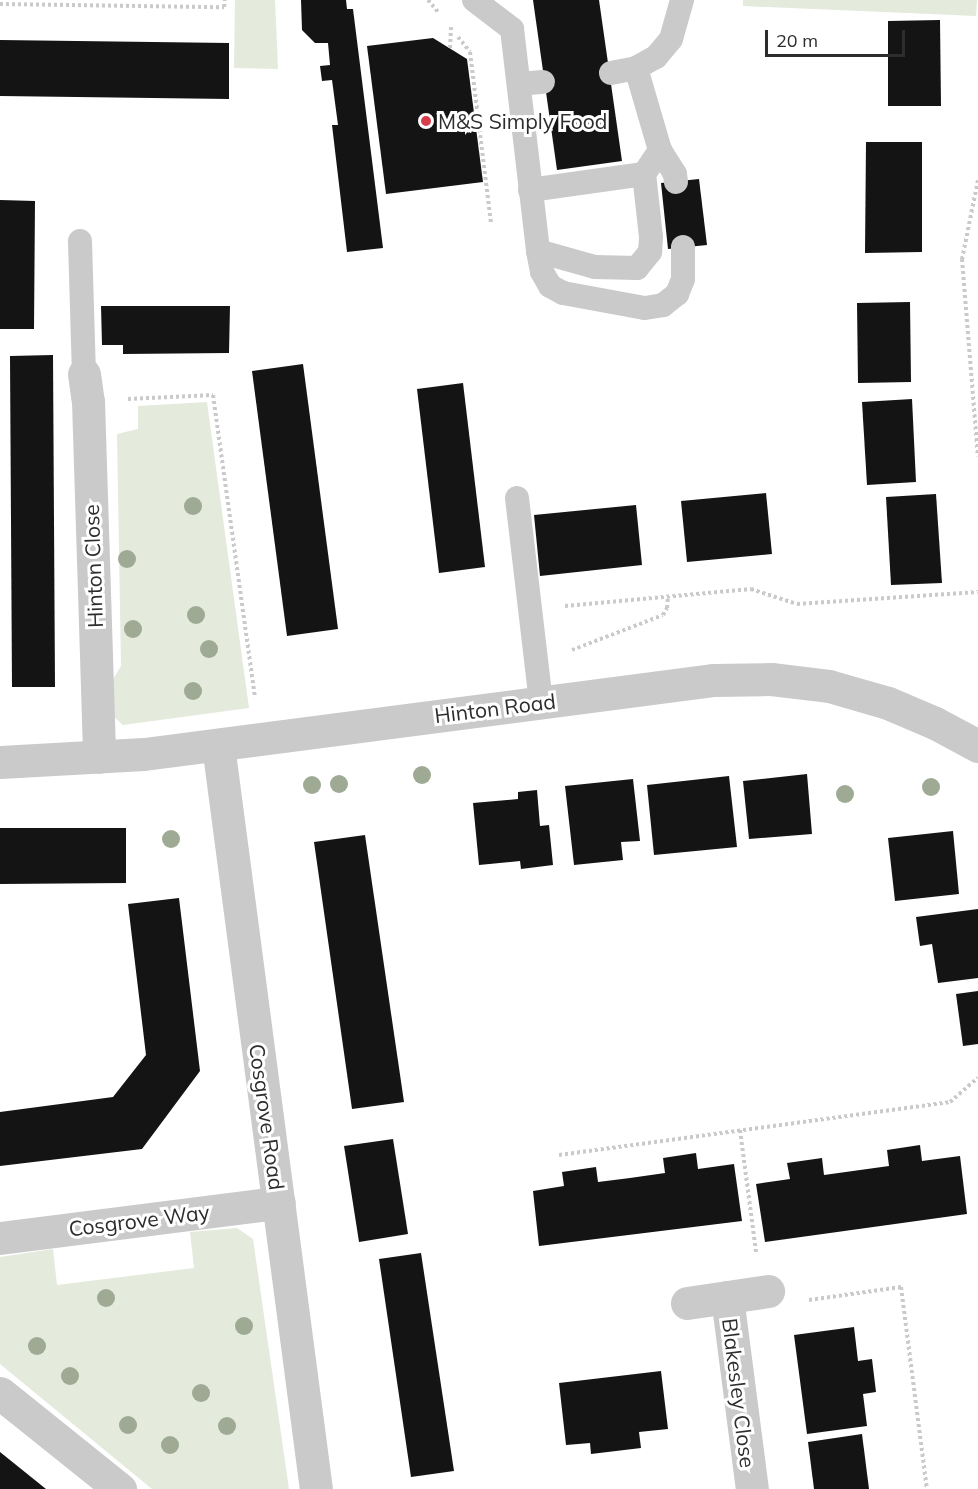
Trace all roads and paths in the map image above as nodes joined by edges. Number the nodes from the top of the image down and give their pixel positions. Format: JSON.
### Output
{"nodes":[{"id":1,"x":225,"y":0,"type":"edge"},
{"id":2,"x":428,"y":0,"type":"edge"},
{"id":3,"x":474,"y":0,"type":"edge"},
{"id":4,"x":682,"y":0,"type":"edge"},
{"id":5,"x":0,"y":4,"type":"edge"},
{"id":6,"x":457,"y":20,"type":"dead end"},
{"id":7,"x":450,"y":28,"type":"junction"},
{"id":8,"x":450,"y":48,"type":"dead end"},
{"id":9,"x":636,"y":68,"type":"junction"},
{"id":10,"x":611,"y":73,"type":"dead end"},
{"id":11,"x":543,"y":82,"type":"dead end"},
{"id":12,"x":519,"y":84,"type":"junction"},
{"id":13,"x":660,"y":150,"type":"junction"},
{"id":14,"x":644,"y":174,"type":"junction"},
{"id":15,"x":978,"y":180,"type":"edge"},
{"id":16,"x":676,"y":182,"type":"dead end"},
{"id":17,"x":530,"y":190,"type":"junction"},
{"id":18,"x":491,"y":223,"type":"dead end"},
{"id":19,"x":80,"y":241,"type":"dead end"},
{"id":20,"x":683,"y":247,"type":"dead end"},
{"id":21,"x":538,"y":251,"type":"junction"},
{"id":22,"x":86,"y":388,"type":"junction"},
{"id":23,"x":975,"y":389,"type":"edge"},
{"id":24,"x":978,"y":456,"type":"edge"},
{"id":25,"x":517,"y":498,"type":"dead end"},
{"id":26,"x":978,"y":592,"type":"edge"},
{"id":27,"x":668,"y":597,"type":"junction"},
{"id":28,"x":561,"y":607,"type":"dead end"},
{"id":29,"x":537,"y":664,"type":"junction"},
{"id":30,"x":541,"y":702,"type":"junction"},
{"id":31,"x":260,"y":739,"type":"junction"},
{"id":32,"x":978,"y":744,"type":"edge"},
{"id":33,"x":218,"y":745,"type":"junction"},
{"id":34,"x":99,"y":757,"type":"junction"},
{"id":35,"x":0,"y":762,"type":"edge"},
{"id":36,"x":978,"y":1078,"type":"edge"},
{"id":37,"x":740,"y":1130,"type":"junction"},
{"id":38,"x":559,"y":1155,"type":"dead end"},
{"id":39,"x":279,"y":1203,"type":"junction"},
{"id":40,"x":0,"y":1238,"type":"edge"},
{"id":41,"x":765,"y":1291,"type":"junction"},
{"id":42,"x":727,"y":1297,"type":"junction"},
{"id":43,"x":687,"y":1303,"type":"dead end"},
{"id":44,"x":0,"y":1393,"type":"edge"},
{"id":45,"x":120,"y":1489,"type":"edge"},
{"id":46,"x":316,"y":1489,"type":"edge"},
{"id":47,"x":752,"y":1489,"type":"edge"},
{"id":48,"x":927,"y":1489,"type":"edge"}],
"edges":[{"from":1,"to":5,"type":"path"},
{"from":2,"to":7,"type":"path"},
{"from":3,"to":12,"type":"lane"},
{"from":4,"to":9,"type":"lane"},
{"from":6,"to":7,"type":"path"},
{"from":7,"to":8,"type":"path"},
{"from":7,"to":18,"type":"path"},
{"from":9,"to":10,"type":"lane"},
{"from":9,"to":13,"type":"lane"},
{"from":11,"to":12,"type":"lane"},
{"from":12,"to":17,"type":"lane"},
{"from":13,"to":14,"type":"lane"},
{"from":13,"to":16,"type":"lane"},
{"from":14,"to":17,"type":"lane"},
{"from":14,"to":21,"type":"lane"},
{"from":15,"to":23,"type":"path"},
{"from":17,"to":21,"type":"lane"},
{"from":19,"to":22,"type":"lane"},
{"from":20,"to":21,"type":"lane"},
{"from":22,"to":31,"type":"path"},
{"from":22,"to":34,"type":"street","name":"Hinton Close"},
{"from":23,"to":24,"type":"path"},
{"from":25,"to":29,"type":"lane"},
{"from":26,"to":27,"type":"path"},
{"from":27,"to":28,"type":"path"},
{"from":27,"to":29,"type":"path"},
{"from":29,"to":30,"type":"lane"},
{"from":30,"to":31,"type":"street","name":"Hinton Road"},
{"from":30,"to":32,"type":"street","name":"Hinton Road"},
{"from":31,"to":33,"type":"street","name":"Hinton Road"},
{"from":33,"to":34,"type":"street","name":"Hinton Road"},
{"from":33,"to":39,"type":"street","name":"Cosgrove Road"},
{"from":34,"to":35,"type":"street","name":"Hinton Road"},
{"from":36,"to":37,"type":"path"},
{"from":37,"to":38,"type":"path"},
{"from":37,"to":41,"type":"path"},
{"from":39,"to":40,"type":"street","name":"Cosgrove Way"},
{"from":39,"to":46,"type":"street","name":"Cosgrove Road"},
{"from":41,"to":42,"type":"street","name":"Blakesley Close"},
{"from":41,"to":48,"type":"path"},
{"from":42,"to":43,"type":"street","name":"Blakesley Close"},
{"from":42,"to":47,"type":"street","name":"Blakesley Close"},
{"from":44,"to":45,"type":"street"}]}
